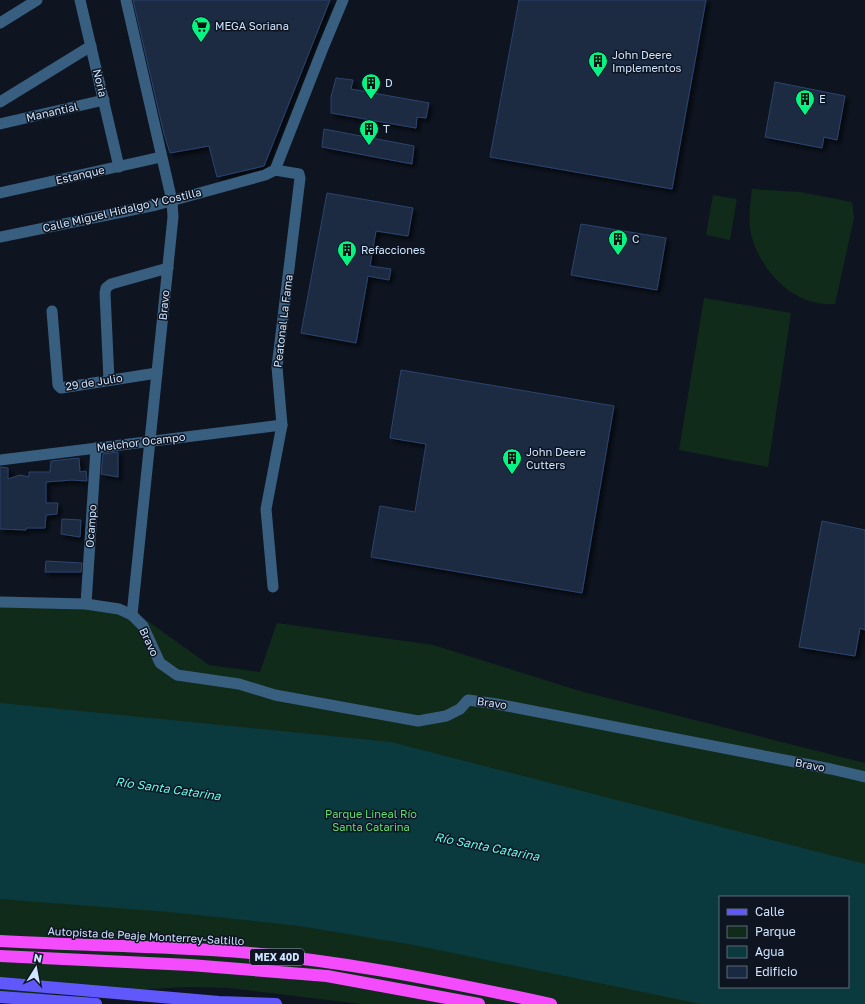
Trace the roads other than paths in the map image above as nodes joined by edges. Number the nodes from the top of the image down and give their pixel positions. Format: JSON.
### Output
{"nodes":[{"id":1,"x":37,"y":0,"type":"edge"},
{"id":2,"x":80,"y":0,"type":"edge"},
{"id":3,"x":126,"y":0,"type":"edge"},
{"id":4,"x":344,"y":0,"type":"edge"},
{"id":5,"x":0,"y":23,"type":"edge"},
{"id":6,"x":91,"y":46,"type":"junction"},
{"id":7,"x":104,"y":100,"type":"junction"},
{"id":8,"x":0,"y":102,"type":"edge"},
{"id":9,"x":0,"y":124,"type":"edge"},
{"id":10,"x":161,"y":157,"type":"junction"},
{"id":11,"x":119,"y":167,"type":"junction"},
{"id":12,"x":275,"y":170,"type":"junction"},
{"id":13,"x":0,"y":193,"type":"edge"},
{"id":14,"x":172,"y":201,"type":"junction"},
{"id":15,"x":0,"y":237,"type":"edge"},
{"id":16,"x":168,"y":268,"type":"junction"},
{"id":17,"x":52,"y":311,"type":"dead end"},
{"id":18,"x":157,"y":373,"type":"junction"},
{"id":19,"x":109,"y":380,"type":"junction"},
{"id":20,"x":282,"y":424,"type":"junction"},
{"id":21,"x":150,"y":441,"type":"junction"},
{"id":22,"x":96,"y":448,"type":"junction"},
{"id":23,"x":0,"y":460,"type":"edge"},
{"id":24,"x":273,"y":587,"type":"dead end"},
{"id":25,"x":0,"y":602,"type":"edge"},
{"id":26,"x":86,"y":604,"type":"junction"},
{"id":27,"x":132,"y":615,"type":"junction"},
{"id":28,"x":865,"y":777,"type":"edge"},
{"id":29,"x":0,"y":941,"type":"edge"},
{"id":30,"x":0,"y":956,"type":"edge"},
{"id":31,"x":0,"y":983,"type":"edge"},
{"id":32,"x":0,"y":997,"type":"edge"},
{"id":33,"x":96,"y":1004,"type":"edge"},
{"id":34,"x":276,"y":1004,"type":"edge"},
{"id":35,"x":479,"y":1004,"type":"edge"},
{"id":36,"x":551,"y":1004,"type":"edge"}],
"edges":[{"from":1,"to":5,"type":"street"},
{"from":2,"to":6,"type":"street","name":"Noria"},
{"from":3,"to":10,"type":"street","name":"Bravo"},
{"from":4,"to":12,"type":"street"},
{"from":6,"to":7,"type":"street","name":"Noria"},
{"from":6,"to":8,"type":"street"},
{"from":7,"to":9,"type":"street","name":"Manantial"},
{"from":7,"to":11,"type":"street","name":"Noria"},
{"from":10,"to":11,"type":"street","name":"Estanque"},
{"from":10,"to":14,"type":"street","name":"Bravo"},
{"from":11,"to":13,"type":"street","name":"Estanque"},
{"from":12,"to":14,"type":"street","name":"Calle Miguel Hidalgo Y Costilla"},
{"from":12,"to":20,"type":"street","name":"Peatonal La Fama"},
{"from":14,"to":15,"type":"street","name":"Calle Miguel Hidalgo Y Costilla"},
{"from":14,"to":16,"type":"street","name":"Bravo"},
{"from":16,"to":18,"type":"street","name":"Bravo"},
{"from":16,"to":19,"type":"street"},
{"from":17,"to":19,"type":"street","name":"29 de Julio"},
{"from":18,"to":19,"type":"street","name":"29 de Julio"},
{"from":18,"to":21,"type":"street","name":"Bravo"},
{"from":20,"to":21,"type":"street","name":"Melchor Ocampo"},
{"from":20,"to":24,"type":"street","name":"Peatonal La Fama"},
{"from":21,"to":22,"type":"street","name":"Melchor Ocampo"},
{"from":21,"to":27,"type":"street","name":"Bravo"},
{"from":22,"to":23,"type":"street","name":"Melchor Ocampo"},
{"from":22,"to":26,"type":"street","name":"Ocampo"},
{"from":25,"to":26,"type":"street","name":"Bravo"},
{"from":26,"to":27,"type":"street","name":"Bravo"},
{"from":27,"to":28,"type":"street","name":"Bravo"},
{"from":29,"to":36,"type":"highway","name":"Autopista de Peaje Monterrey-Saltillo","number":"MEX 40D"},
{"from":30,"to":35,"type":"highway","number":"MEX 40D"},
{"from":31,"to":34,"type":"main road"},
{"from":32,"to":33,"type":"main road"}]}
